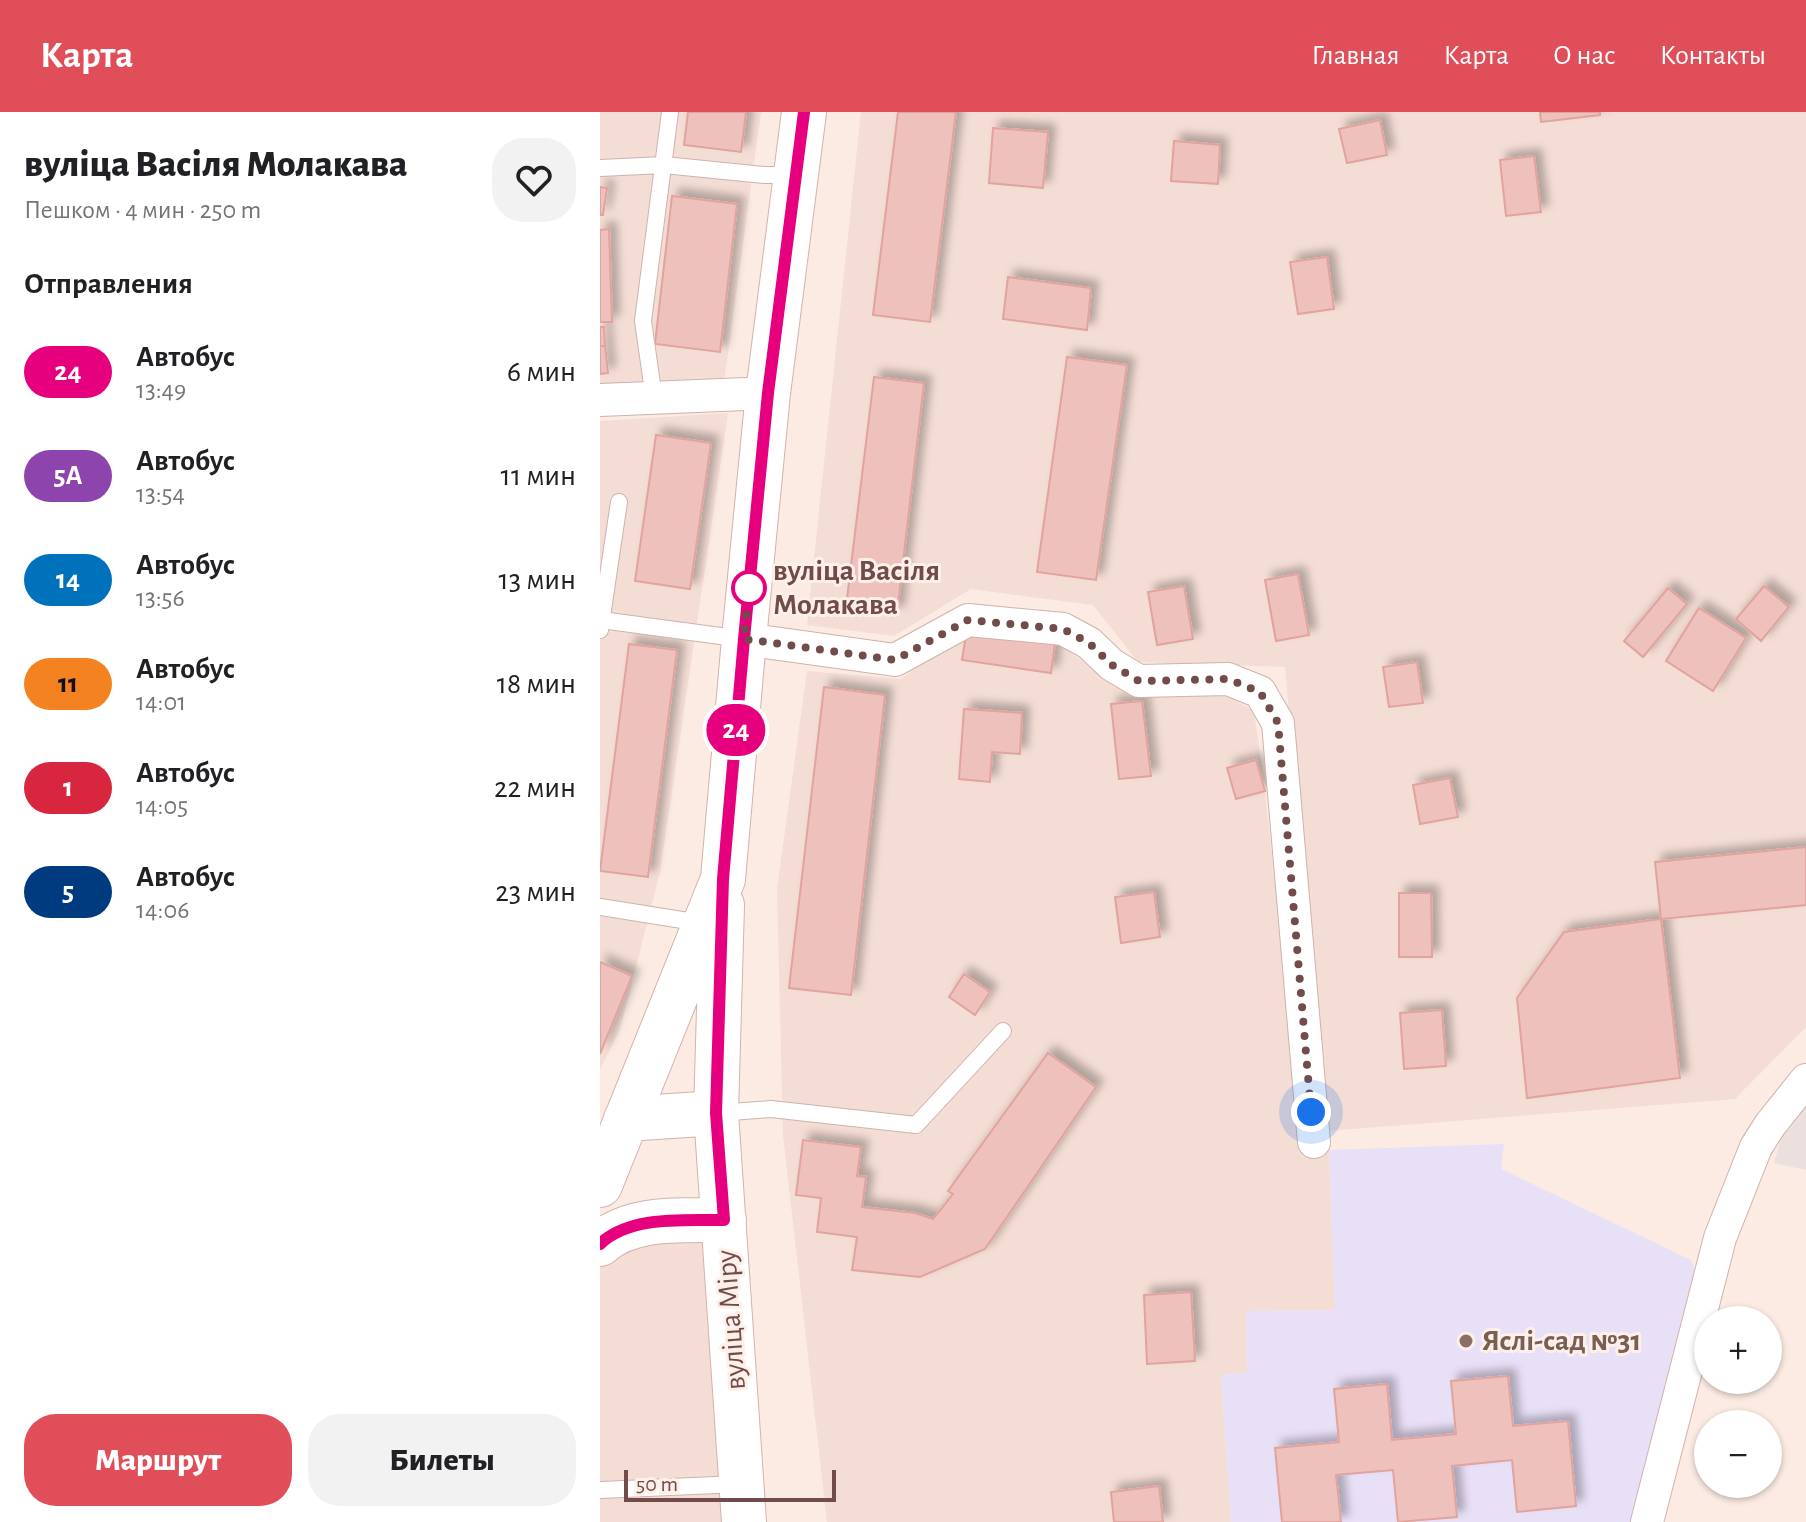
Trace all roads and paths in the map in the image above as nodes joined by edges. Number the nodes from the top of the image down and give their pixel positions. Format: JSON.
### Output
{"nodes":[{"id":1,"x":670,"y":112,"type":"edge"},
{"id":2,"x":804,"y":112,"type":"edge"},
{"id":3,"x":664,"y":165,"type":"junction"},
{"id":4,"x":600,"y":168,"type":"edge"},
{"id":5,"x":796,"y":175,"type":"junction"},
{"id":6,"x":768,"y":393,"type":"junction"},
{"id":7,"x":654,"y":398,"type":"junction"},
{"id":8,"x":600,"y":400,"type":"edge"},
{"id":9,"x":619,"y":502,"type":"dead end"},
{"id":10,"x":601,"y":625,"type":"edge"},
{"id":11,"x":744,"y":639,"type":"junction"},
{"id":12,"x":723,"y":879,"type":"junction"},
{"id":13,"x":600,"y":907,"type":"edge"},
{"id":14,"x":705,"y":923,"type":"junction"},
{"id":15,"x":1003,"y":1031,"type":"dead end"},
{"id":16,"x":1806,"y":1080,"type":"edge"},
{"id":17,"x":716,"y":1113,"type":"junction"},
{"id":18,"x":626,"y":1119,"type":"junction"},
{"id":19,"x":1314,"y":1142,"type":"dead end"},
{"id":20,"x":600,"y":1185,"type":"edge"},
{"id":21,"x":724,"y":1220,"type":"junction"},
{"id":22,"x":600,"y":1244,"type":"edge"},
{"id":23,"x":600,"y":1490,"type":"edge"},
{"id":24,"x":743,"y":1503,"type":"edge"},
{"id":25,"x":1647,"y":1522,"type":"edge"}],
"edges":[{"from":1,"to":3,"type":"lane"},
{"from":2,"to":5,"type":"street"},
{"from":3,"to":4,"type":"lane"},
{"from":3,"to":5,"type":"lane"},
{"from":3,"to":7,"type":"lane"},
{"from":5,"to":6,"type":"street"},
{"from":6,"to":7,"type":"street"},
{"from":6,"to":11,"type":"street"},
{"from":7,"to":8,"type":"street"},
{"from":9,"to":10,"type":"lane"},
{"from":10,"to":11,"type":"lane"},
{"from":11,"to":12,"type":"street"},
{"from":11,"to":19,"type":"street"},
{"from":12,"to":14,"type":"street"},
{"from":12,"to":17,"type":"street","name":"вуліца Міру"},
{"from":13,"to":14,"type":"lane"},
{"from":14,"to":18,"type":"street"},
{"from":15,"to":17,"type":"lane"},
{"from":16,"to":25,"type":"street"},
{"from":17,"to":18,"type":"street"},
{"from":17,"to":21,"type":"street","name":"вуліца Міру"},
{"from":18,"to":20,"type":"street"},
{"from":21,"to":22,"type":"street"},
{"from":21,"to":24,"type":"street","name":"вуліца Міру"},
{"from":23,"to":24,"type":"lane"}]}
